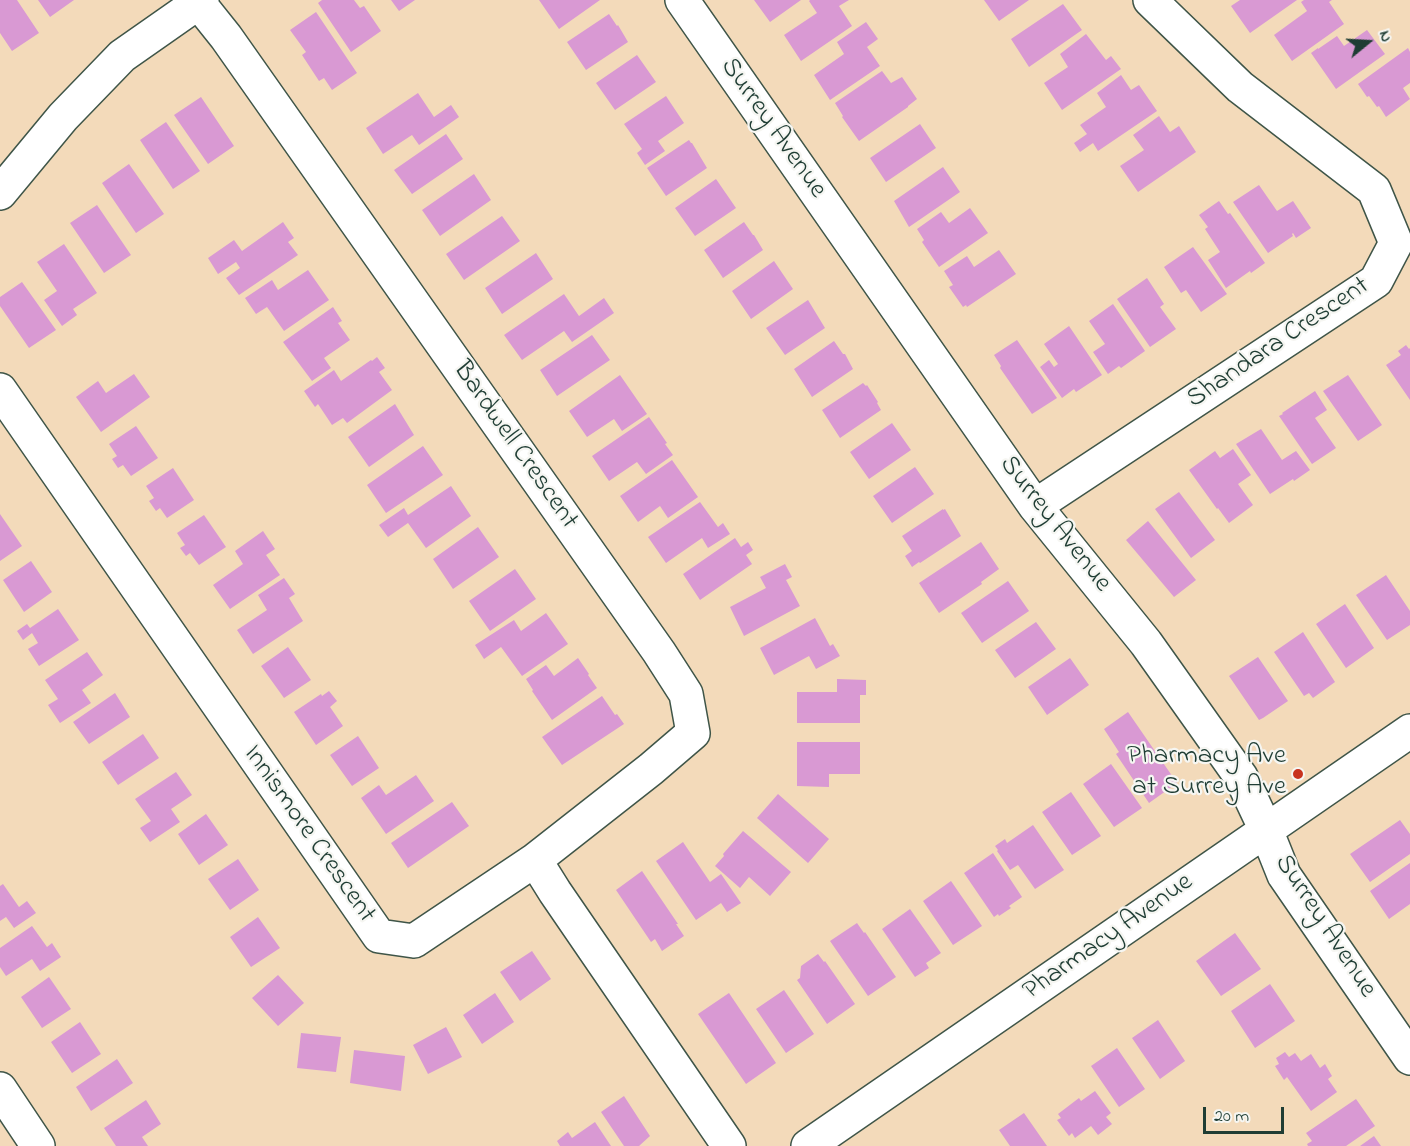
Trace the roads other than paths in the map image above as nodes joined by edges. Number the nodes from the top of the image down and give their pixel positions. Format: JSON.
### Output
{"nodes":[{"id":1,"x":682,"y":0,"type":"edge"},
{"id":2,"x":1150,"y":0,"type":"edge"},
{"id":3,"x":200,"y":1,"type":"edge"},
{"id":4,"x":0,"y":193,"type":"edge"},
{"id":5,"x":0,"y":390,"type":"edge"},
{"id":6,"x":1035,"y":506,"type":"junction"},
{"id":7,"x":1410,"y":731,"type":"edge"},
{"id":8,"x":1266,"y":830,"type":"junction"},
{"id":9,"x":536,"y":860,"type":"junction"},
{"id":10,"x":1410,"y":1058,"type":"edge"},
{"id":11,"x":0,"y":1089,"type":"edge"},
{"id":12,"x":38,"y":1146,"type":"edge"},
{"id":13,"x":729,"y":1146,"type":"edge"},
{"id":14,"x":808,"y":1146,"type":"edge"}],
"edges":[{"from":1,"to":6,"type":"street","name":"Surrey Avenue"},
{"from":2,"to":6,"type":"street","name":"Shandara Crescent"},
{"from":3,"to":4,"type":"street"},
{"from":3,"to":9,"type":"street","name":"Bardwell Crescent"},
{"from":5,"to":9,"type":"street","name":"Innismore Crescent"},
{"from":6,"to":8,"type":"street","name":"Surrey Avenue"},
{"from":7,"to":8,"type":"street","name":"Pharmacy Avenue"},
{"from":8,"to":10,"type":"street","name":"Surrey Avenue"},
{"from":8,"to":14,"type":"street","name":"Pharmacy Avenue"},
{"from":9,"to":13,"type":"street"},
{"from":11,"to":12,"type":"street"}]}
